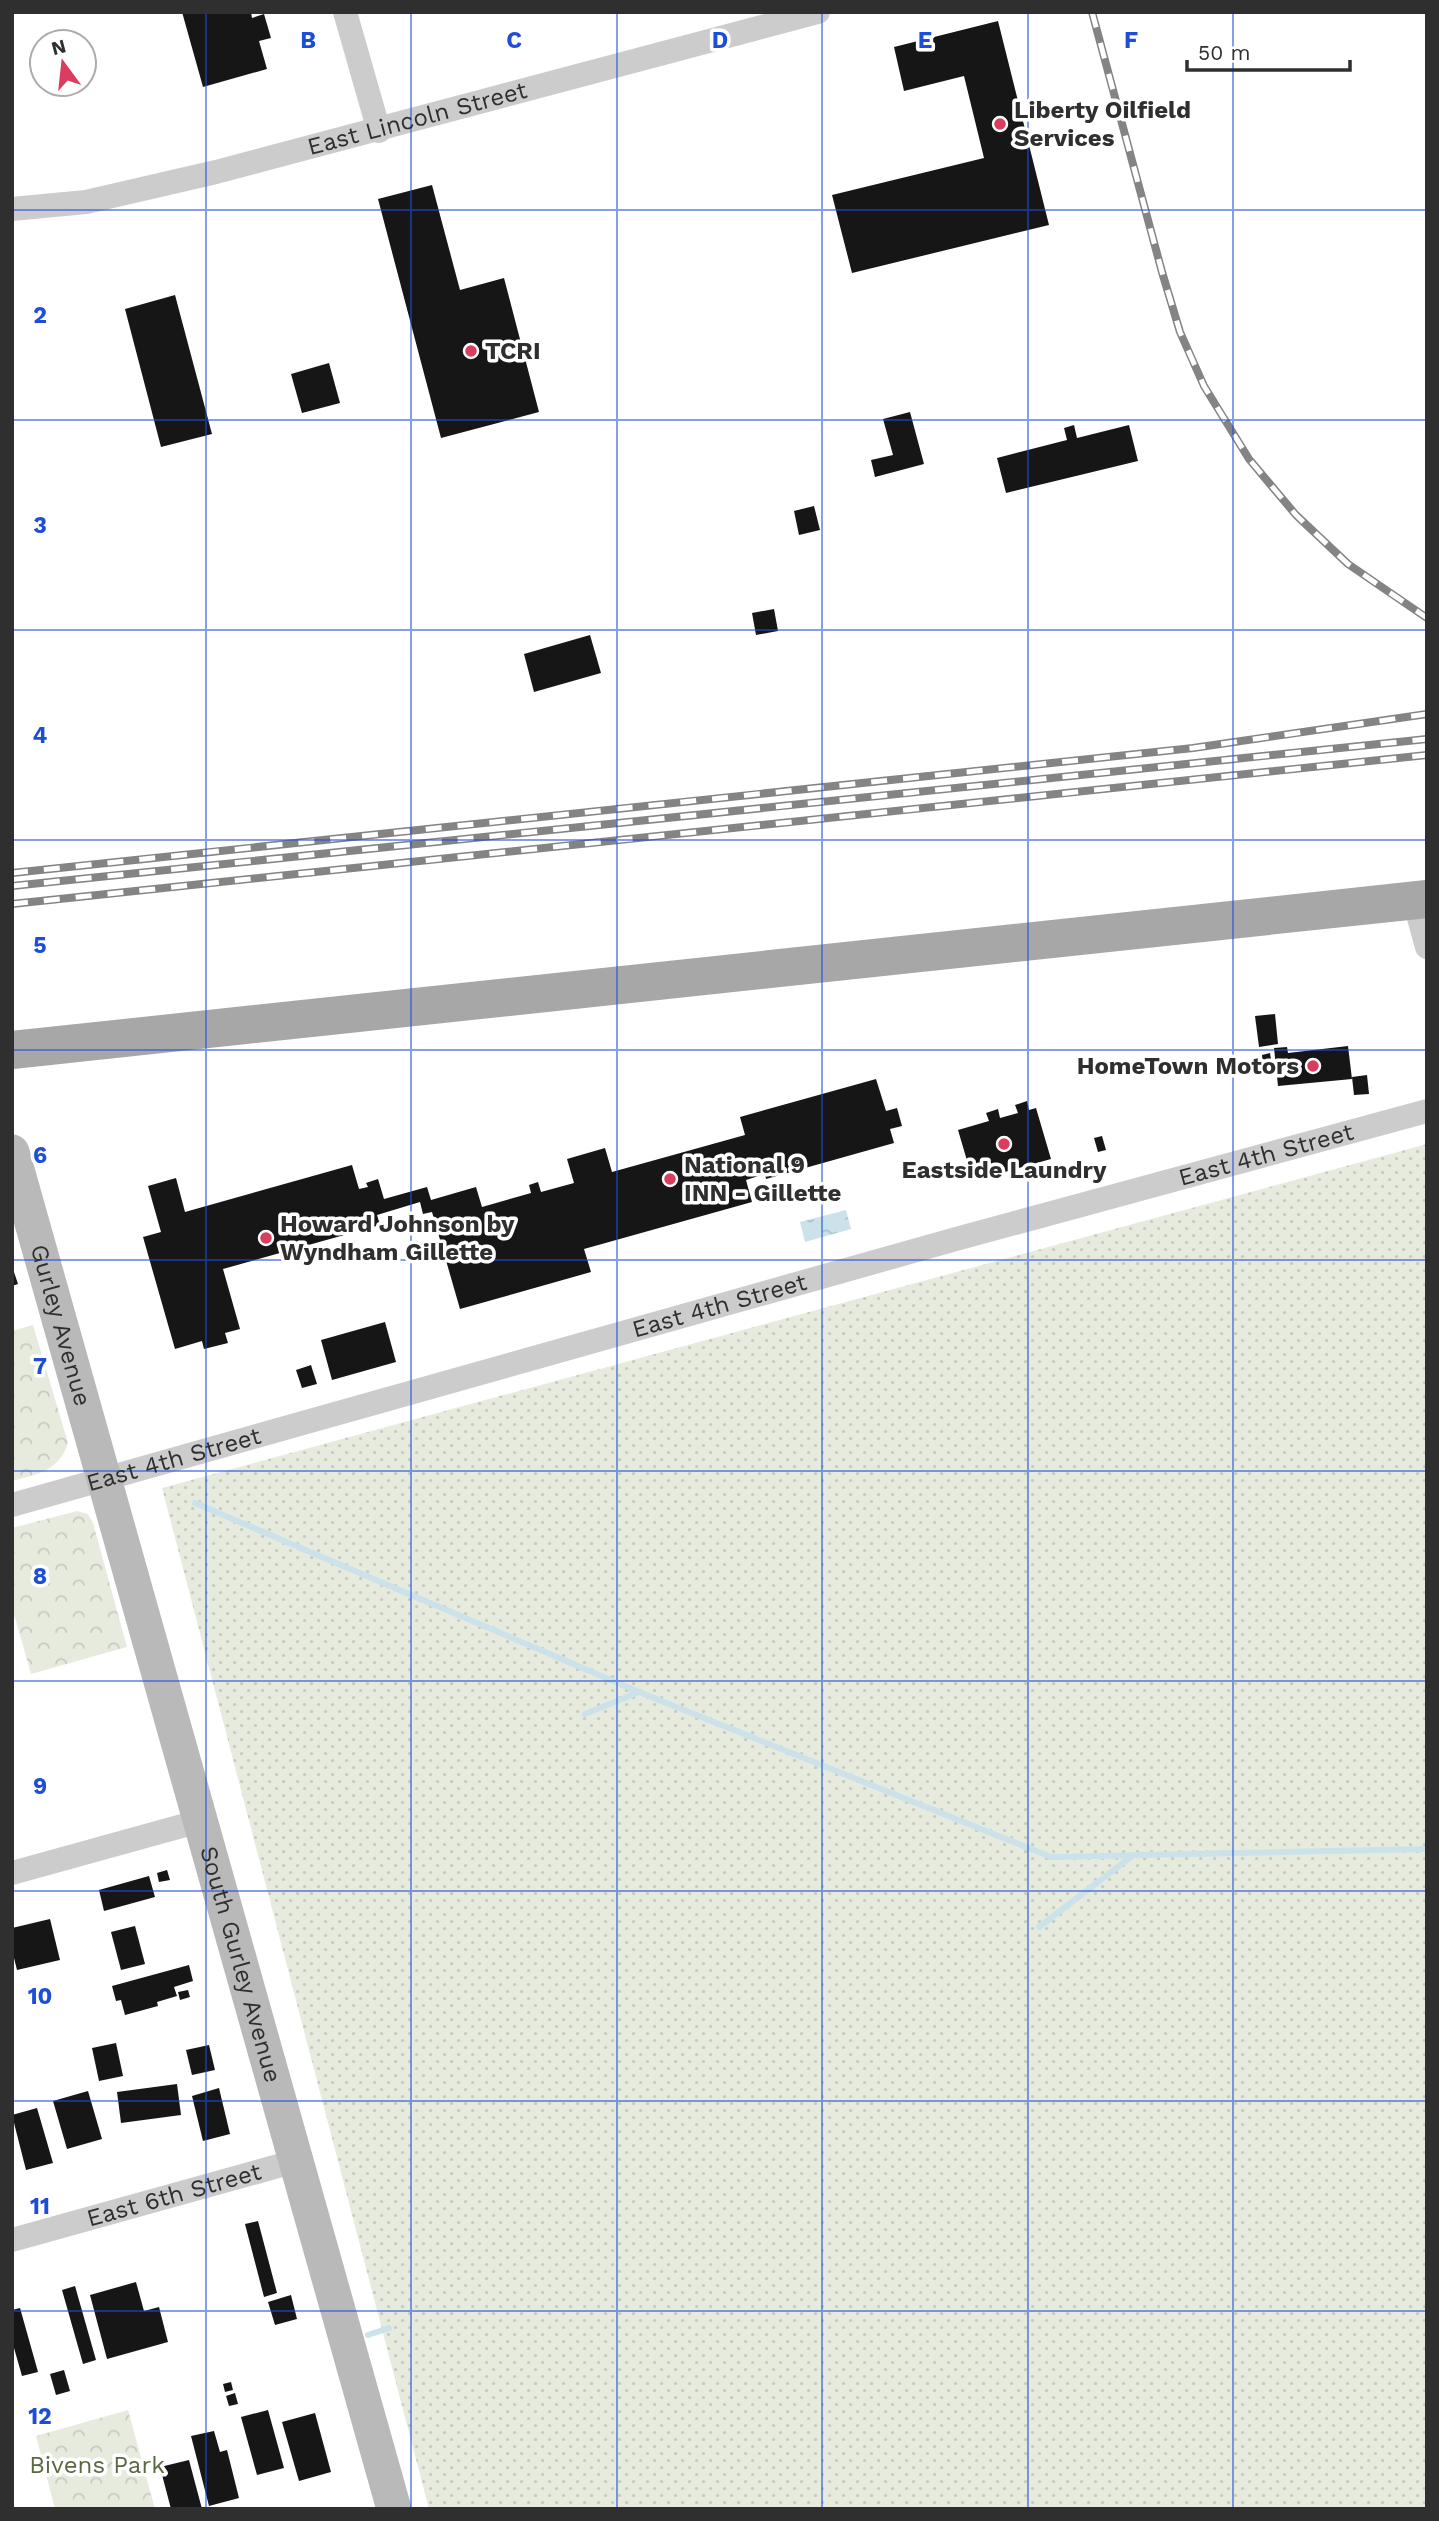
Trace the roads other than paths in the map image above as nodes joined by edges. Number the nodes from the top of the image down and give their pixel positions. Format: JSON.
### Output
{"nodes":[{"id":1,"x":345,"y":12,"type":"edge"},
{"id":2,"x":818,"y":12,"type":"edge"},
{"id":3,"x":379,"y":131,"type":"junction"},
{"id":4,"x":12,"y":209,"type":"edge"},
{"id":5,"x":1420,"y":899,"type":"edge"},
{"id":6,"x":1427,"y":947,"type":"edge"},
{"id":7,"x":12,"y":1050,"type":"edge"},
{"id":8,"x":1427,"y":1111,"type":"edge"},
{"id":9,"x":12,"y":1152,"type":"edge"},
{"id":10,"x":88,"y":1419,"type":"joint"},
{"id":11,"x":105,"y":1478,"type":"junction"},
{"id":12,"x":12,"y":1505,"type":"edge"},
{"id":13,"x":201,"y":1821,"type":"junction"},
{"id":14,"x":12,"y":1873,"type":"edge"},
{"id":15,"x":296,"y":2161,"type":"junction"},
{"id":16,"x":12,"y":2240,"type":"edge"},
{"id":17,"x":394,"y":2509,"type":"edge"}],
"edges":[{"from":1,"to":3,"type":"street"},
{"from":2,"to":3,"type":"street","name":"East Lincoln Street"},
{"from":3,"to":4,"type":"street","name":"East Lincoln Street"},
{"from":5,"to":6,"type":"street"},
{"from":5,"to":7,"type":"main road"},
{"from":8,"to":11,"type":"street","name":"East 4th Street"},
{"from":9,"to":10,"type":"street","name":"Gurley Avenue"},
{"from":10,"to":11,"type":"street","name":"South Gurley Avenue"},
{"from":11,"to":12,"type":"street","name":"East 4th Street"},
{"from":11,"to":13,"type":"street","name":"South Gurley Avenue"},
{"from":13,"to":14,"type":"street"},
{"from":13,"to":15,"type":"street","name":"South Gurley Avenue"},
{"from":15,"to":16,"type":"street","name":"East 6th Street"},
{"from":15,"to":17,"type":"street","name":"South Gurley Avenue"}]}
